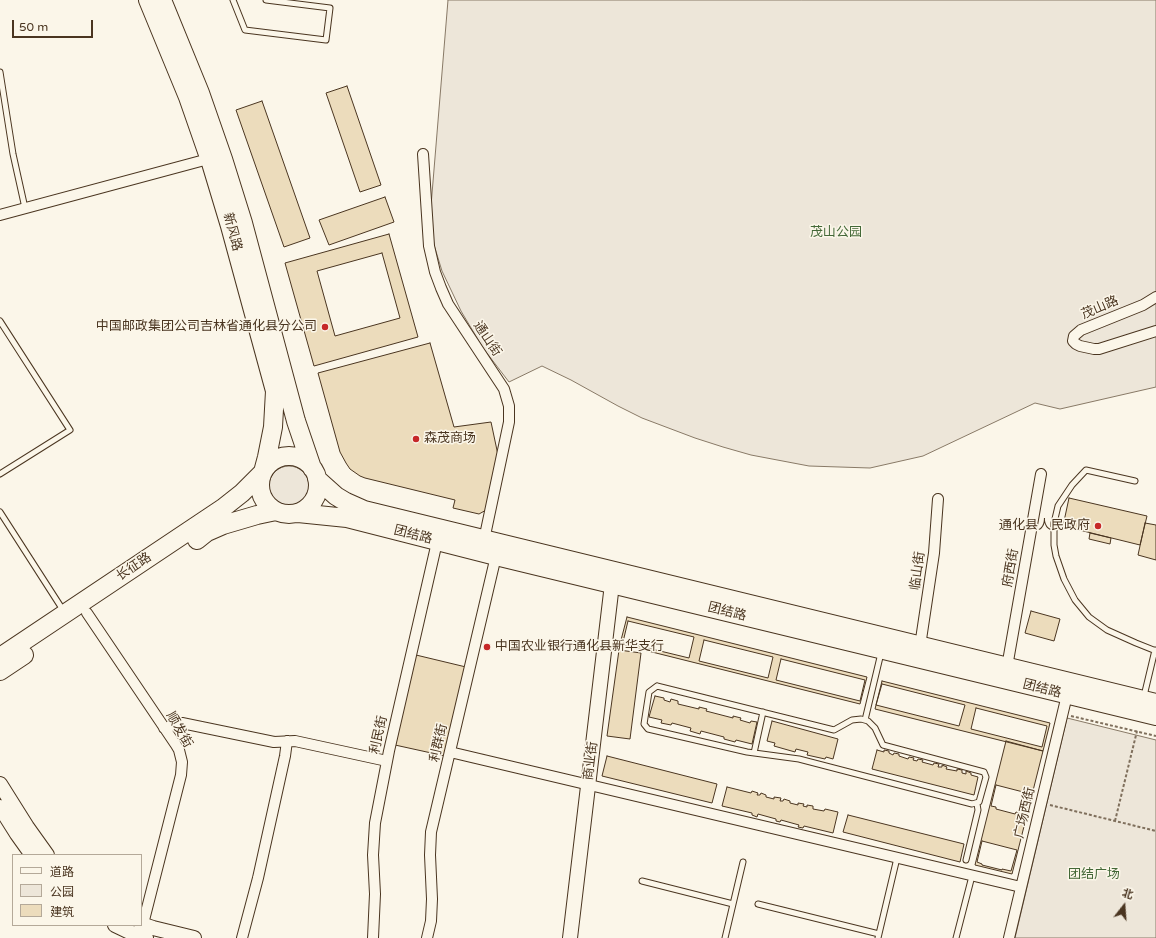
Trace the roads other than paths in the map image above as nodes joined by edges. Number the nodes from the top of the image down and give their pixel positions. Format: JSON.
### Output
{"nodes":[{"id":1,"x":148,"y":0,"type":"edge"},
{"id":2,"x":162,"y":0,"type":"edge"},
{"id":3,"x":233,"y":0,"type":"edge"},
{"id":4,"x":266,"y":0,"type":"edge"},
{"id":5,"x":0,"y":72,"type":"edge"},
{"id":6,"x":423,"y":154,"type":"dead end"},
{"id":7,"x":216,"y":157,"type":"junction"},
{"id":8,"x":25,"y":208,"type":"junction"},
{"id":9,"x":0,"y":215,"type":"edge"},
{"id":10,"x":1156,"y":297,"type":"edge"},
{"id":11,"x":0,"y":321,"type":"edge"},
{"id":12,"x":1156,"y":331,"type":"edge"},
{"id":13,"x":263,"y":472,"type":"junction"},
{"id":14,"x":0,"y":474,"type":"edge"},
{"id":15,"x":315,"y":474,"type":"junction"},
{"id":16,"x":1041,"y":474,"type":"dead end"},
{"id":17,"x":1135,"y":481,"type":"dead end"},
{"id":18,"x":938,"y":500,"type":"dead end"},
{"id":19,"x":276,"y":511,"type":"junction"},
{"id":20,"x":0,"y":512,"type":"edge"},
{"id":21,"x":298,"y":513,"type":"junction"},
{"id":22,"x":484,"y":540,"type":"junction"},
{"id":23,"x":437,"y":542,"type":"junction"},
{"id":24,"x":496,"y":556,"type":"junction"},
{"id":25,"x":612,"y":584,"type":"junction"},
{"id":26,"x":65,"y":613,"type":"junction"},
{"id":27,"x":87,"y":613,"type":"junction"},
{"id":28,"x":920,"y":646,"type":"junction"},
{"id":29,"x":882,"y":650,"type":"junction"},
{"id":30,"x":1156,"y":651,"type":"edge"},
{"id":31,"x":0,"y":657,"type":"edge"},
{"id":32,"x":1007,"y":667,"type":"junction"},
{"id":33,"x":0,"y":671,"type":"edge"},
{"id":34,"x":1067,"y":695,"type":"junction"},
{"id":35,"x":1150,"y":702,"type":"edge"},
{"id":36,"x":763,"y":712,"type":"junction"},
{"id":37,"x":1156,"y":716,"type":"edge"},
{"id":38,"x":865,"y":720,"type":"junction"},
{"id":39,"x":164,"y":728,"type":"junction"},
{"id":40,"x":287,"y":741,"type":"junction"},
{"id":41,"x":450,"y":752,"type":"junction"},
{"id":42,"x":754,"y":753,"type":"junction"},
{"id":43,"x":387,"y":761,"type":"junction"},
{"id":44,"x":0,"y":784,"type":"edge"},
{"id":45,"x":588,"y":784,"type":"junction"},
{"id":46,"x":977,"y":804,"type":"junction"},
{"id":47,"x":0,"y":807,"type":"edge"},
{"id":48,"x":31,"y":854,"type":"edge"},
{"id":49,"x":46,"y":854,"type":"edge"},
{"id":50,"x":898,"y":858,"type":"junction"},
{"id":51,"x":966,"y":860,"type":"dead end"},
{"id":52,"x":743,"y":862,"type":"dead end"},
{"id":53,"x":972,"y":876,"type":"junction"},
{"id":54,"x":642,"y":881,"type":"dead end"},
{"id":55,"x":1021,"y":887,"type":"junction"},
{"id":56,"x":733,"y":904,"type":"junction"},
{"id":57,"x":758,"y":904,"type":"dead end"},
{"id":58,"x":122,"y":926,"type":"edge"},
{"id":59,"x":143,"y":929,"type":"edge"},
{"id":60,"x":878,"y":936,"type":"edge"},
{"id":61,"x":194,"y":938,"type":"edge"},
{"id":62,"x":242,"y":938,"type":"edge"},
{"id":63,"x":373,"y":938,"type":"edge"},
{"id":64,"x":427,"y":938,"type":"edge"},
{"id":65,"x":570,"y":938,"type":"edge"},
{"id":66,"x":725,"y":938,"type":"edge"},
{"id":67,"x":956,"y":938,"type":"edge"},
{"id":68,"x":1009,"y":938,"type":"edge"}],
"edges":[{"from":1,"to":7,"type":"highway","name":"新风路"},
{"from":2,"to":7,"type":"highway","name":"新风路"},
{"from":3,"to":4,"type":"lane"},
{"from":5,"to":8,"type":"lane"},
{"from":6,"to":22,"type":"street","name":"通山街"},
{"from":7,"to":8,"type":"street"},
{"from":7,"to":13,"type":"highway","name":"新风路"},
{"from":7,"to":15,"type":"highway","name":"新风路"},
{"from":8,"to":9,"type":"street"},
{"from":10,"to":12,"type":"street","name":"茂山路"},
{"from":11,"to":14,"type":"lane"},
{"from":13,"to":15,"type":"highway"},
{"from":13,"to":19,"type":"highway"},
{"from":13,"to":26,"type":"highway","name":"长征路"},
{"from":15,"to":21,"type":"highway"},
{"from":15,"to":22,"type":"highway","name":"团结路"},
{"from":16,"to":32,"type":"street","name":"府西街"},
{"from":17,"to":30,"type":"lane"},
{"from":18,"to":28,"type":"street","name":"临山街"},
{"from":19,"to":21,"type":"highway"},
{"from":19,"to":27,"type":"highway","name":"长征路"},
{"from":20,"to":26,"type":"lane"},
{"from":21,"to":23,"type":"highway","name":"团结路"},
{"from":22,"to":28,"type":"highway","name":"团结路"},
{"from":23,"to":24,"type":"highway","name":"团结路"},
{"from":23,"to":43,"type":"street","name":"利民街"},
{"from":24,"to":25,"type":"highway","name":"团结路"},
{"from":24,"to":41,"type":"street","name":"利群街"},
{"from":25,"to":29,"type":"highway","name":"团结路"},
{"from":25,"to":45,"type":"street","name":"商业街"},
{"from":26,"to":31,"type":"highway","name":"长征路"},
{"from":27,"to":33,"type":"highway","name":"长征路"},
{"from":27,"to":39,"type":"street","name":"顺发街"},
{"from":28,"to":32,"type":"highway","name":"团结路"},
{"from":29,"to":34,"type":"highway","name":"团结路"},
{"from":29,"to":38,"type":"lane"},
{"from":30,"to":35,"type":"lane"},
{"from":32,"to":35,"type":"highway","name":"团结路"},
{"from":34,"to":37,"type":"highway","name":"团结路"},
{"from":34,"to":55,"type":"street","name":"广场西街"},
{"from":36,"to":38,"type":"lane"},
{"from":36,"to":42,"type":"lane"},
{"from":36,"to":42,"type":"lane"},
{"from":38,"to":46,"type":"lane"},
{"from":39,"to":40,"type":"street"},
{"from":39,"to":59,"type":"street","name":"顺发街"},
{"from":40,"to":43,"type":"street"},
{"from":40,"to":62,"type":"street"},
{"from":41,"to":45,"type":"street"},
{"from":41,"to":64,"type":"street","name":"利群街"},
{"from":42,"to":46,"type":"lane"},
{"from":43,"to":63,"type":"street","name":"利民街"},
{"from":44,"to":49,"type":"street"},
{"from":45,"to":50,"type":"street"},
{"from":45,"to":65,"type":"street","name":"商业街"},
{"from":46,"to":51,"type":"lane"},
{"from":47,"to":48,"type":"street"},
{"from":50,"to":53,"type":"street"},
{"from":50,"to":60,"type":"lane"},
{"from":52,"to":56,"type":"lane"},
{"from":53,"to":55,"type":"street"},
{"from":53,"to":67,"type":"lane"},
{"from":54,"to":56,"type":"lane"},
{"from":55,"to":68,"type":"street","name":"广场西街"},
{"from":56,"to":66,"type":"lane"},
{"from":57,"to":60,"type":"lane"},
{"from":58,"to":59,"type":"street"},
{"from":59,"to":61,"type":"street"}]}
